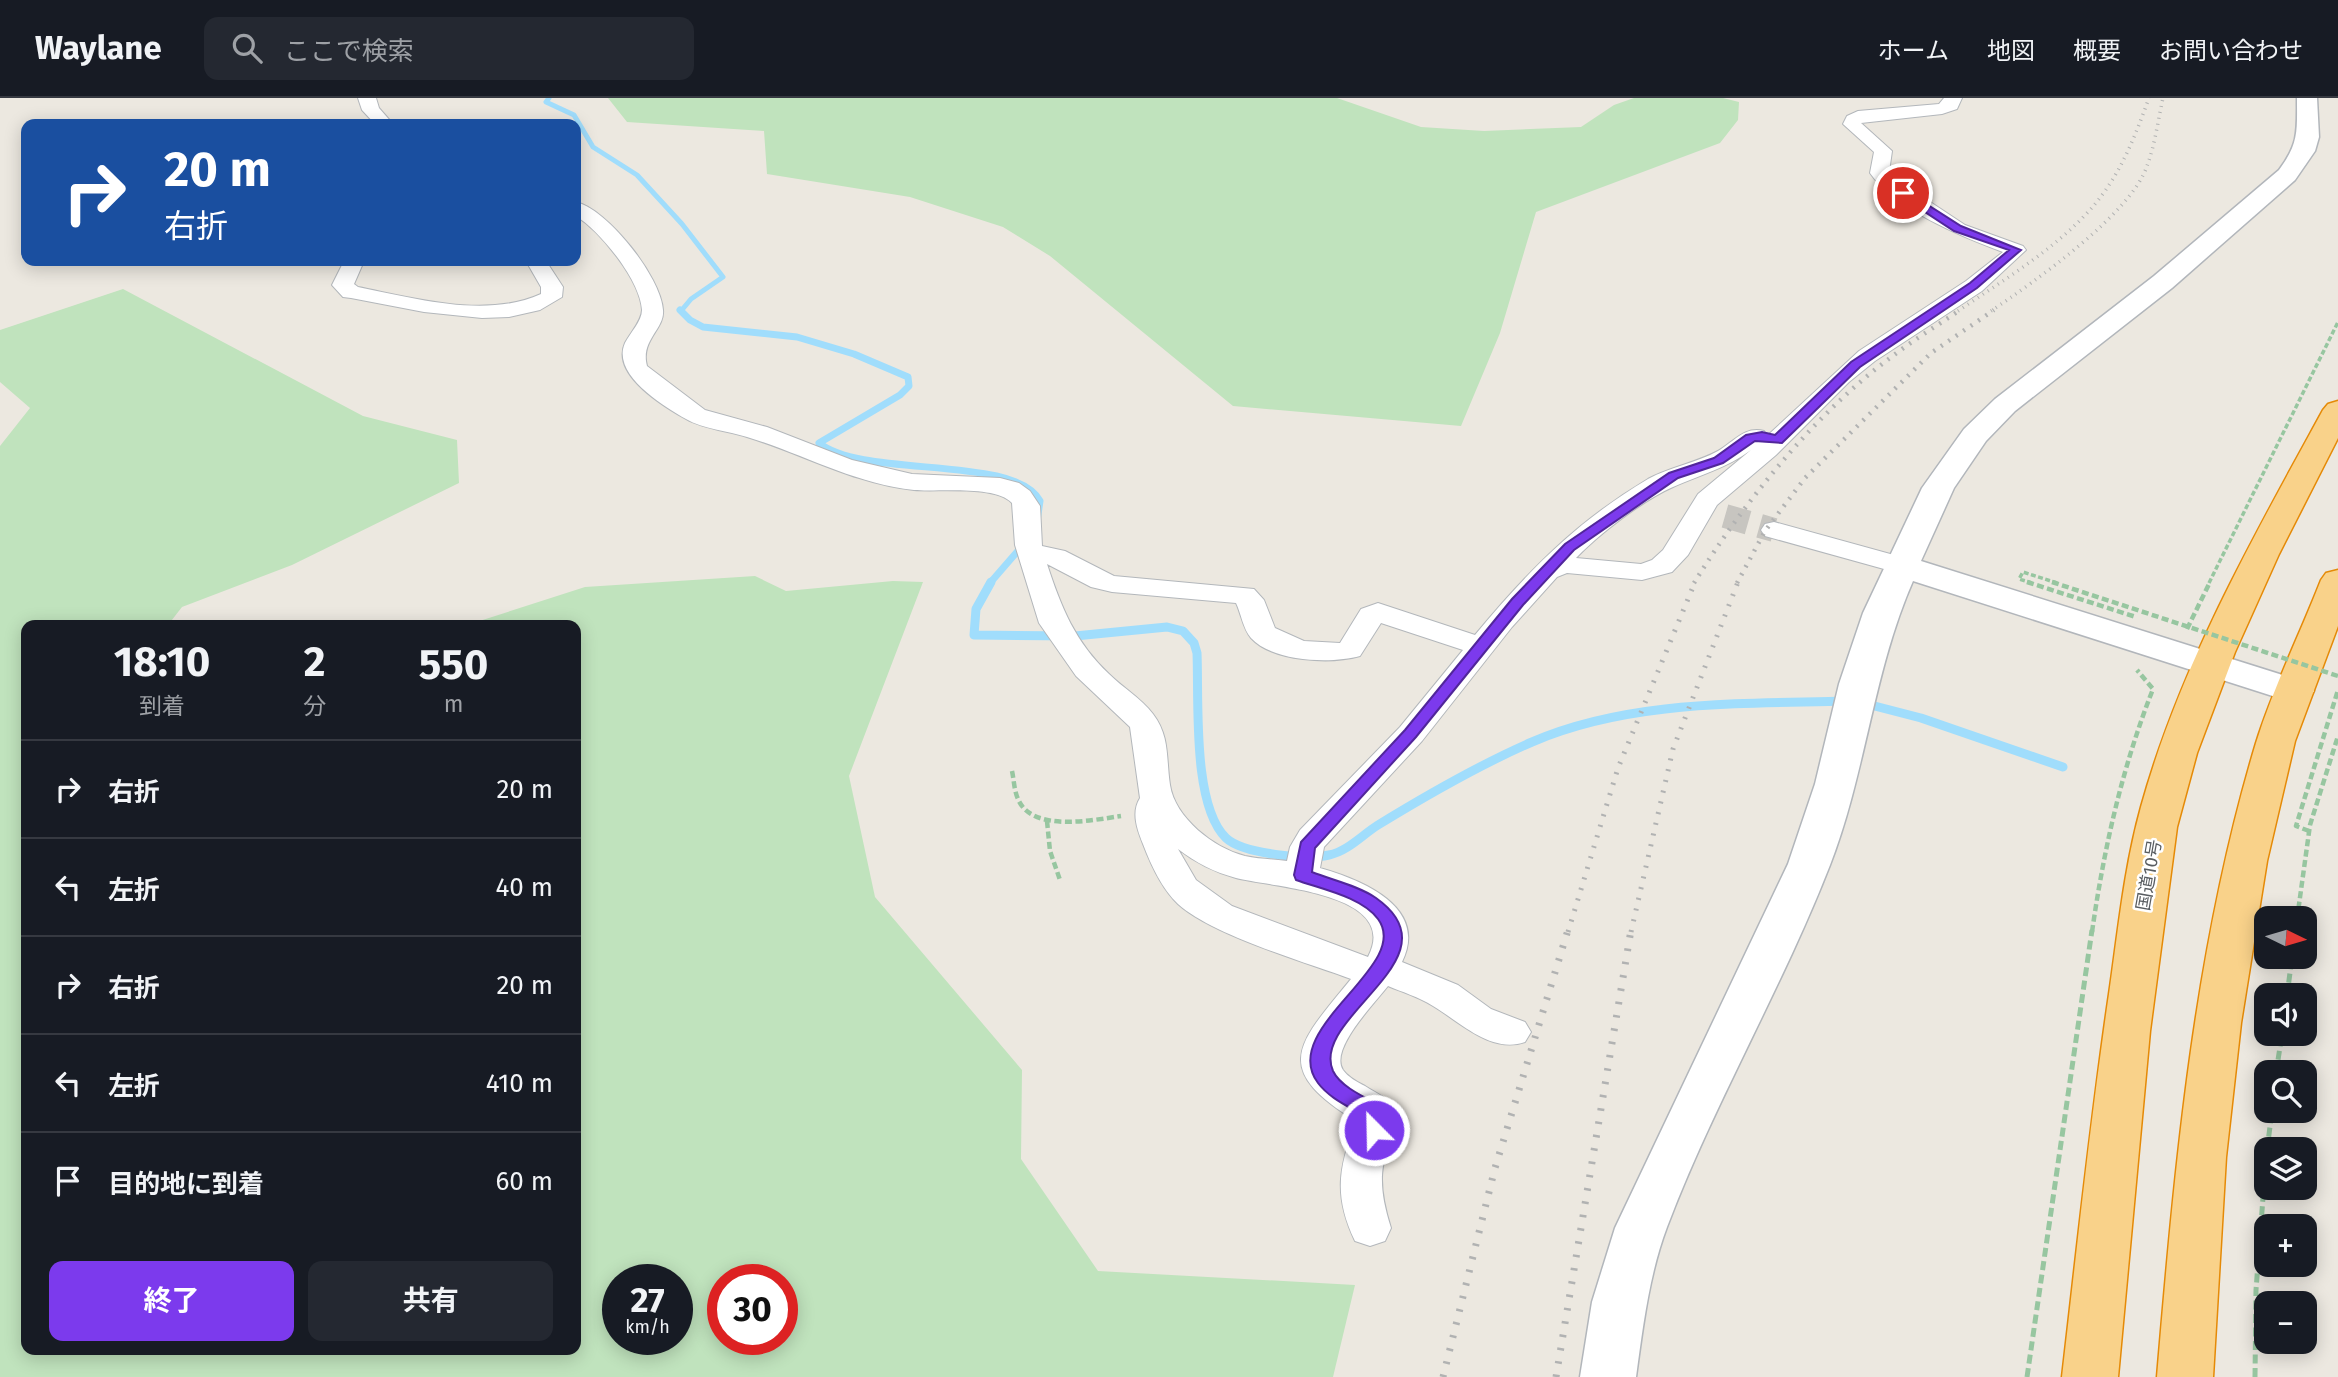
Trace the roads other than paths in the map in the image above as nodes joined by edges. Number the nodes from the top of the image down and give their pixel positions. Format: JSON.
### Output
{"nodes":[{"id":1,"x":367,"y":98,"type":"edge"},
{"id":2,"x":1953,"y":98,"type":"edge"},
{"id":3,"x":2307,"y":98,"type":"edge"},
{"id":4,"x":379,"y":119,"type":"edge"},
{"id":5,"x":581,"y":210,"type":"edge"},
{"id":6,"x":352,"y":266,"type":"edge"},
{"id":7,"x":539,"y":266,"type":"edge"},
{"id":8,"x":2338,"y":410,"type":"edge"},
{"id":9,"x":1777,"y":440,"type":"junction"},
{"id":10,"x":1774,"y":530,"type":"tunnel mouth"},
{"id":11,"x":1032,"y":553,"type":"junction"},
{"id":12,"x":1902,"y":566,"type":"junction"},
{"id":13,"x":1547,"y":571,"type":"junction"},
{"id":14,"x":2338,"y":580,"type":"edge"},
{"id":15,"x":1482,"y":647,"type":"junction"},
{"id":16,"x":2212,"y":665,"type":"junction"},
{"id":17,"x":2316,"y":690,"type":"edge"},
{"id":18,"x":1152,"y":802,"type":"junction"},
{"id":19,"x":1305,"y":861,"type":"junction"},
{"id":20,"x":1379,"y":971,"type":"junction"},
{"id":21,"x":1512,"y":1032,"type":"dead end"},
{"id":22,"x":1370,"y":1228,"type":"dead end"},
{"id":23,"x":1608,"y":1377,"type":"edge"},
{"id":24,"x":2090,"y":1377,"type":"edge"},
{"id":25,"x":2185,"y":1377,"type":"edge"}],
"edges":[{"from":1,"to":4,"type":"street"},
{"from":2,"to":9,"type":"street"},
{"from":3,"to":12,"type":"street"},
{"from":5,"to":11,"type":"street"},
{"from":6,"to":7,"type":"street"},
{"from":8,"to":16,"type":"highway","name":"国道10号"},
{"from":9,"to":13,"type":"street"},
{"from":9,"to":13,"type":"street"},
{"from":10,"to":12,"type":"street"},
{"from":11,"to":15,"type":"street"},
{"from":11,"to":18,"type":"street"},
{"from":12,"to":16,"type":"street"},
{"from":12,"to":23,"type":"street"},
{"from":13,"to":15,"type":"street"},
{"from":14,"to":17,"type":"highway"},
{"from":15,"to":19,"type":"street"},
{"from":16,"to":17,"type":"street"},
{"from":16,"to":24,"type":"highway","name":"国道10号"},
{"from":17,"to":25,"type":"highway"},
{"from":18,"to":19,"type":"street"},
{"from":18,"to":20,"type":"street"},
{"from":19,"to":20,"type":"street"},
{"from":20,"to":21,"type":"street"},
{"from":20,"to":22,"type":"street"}]}
